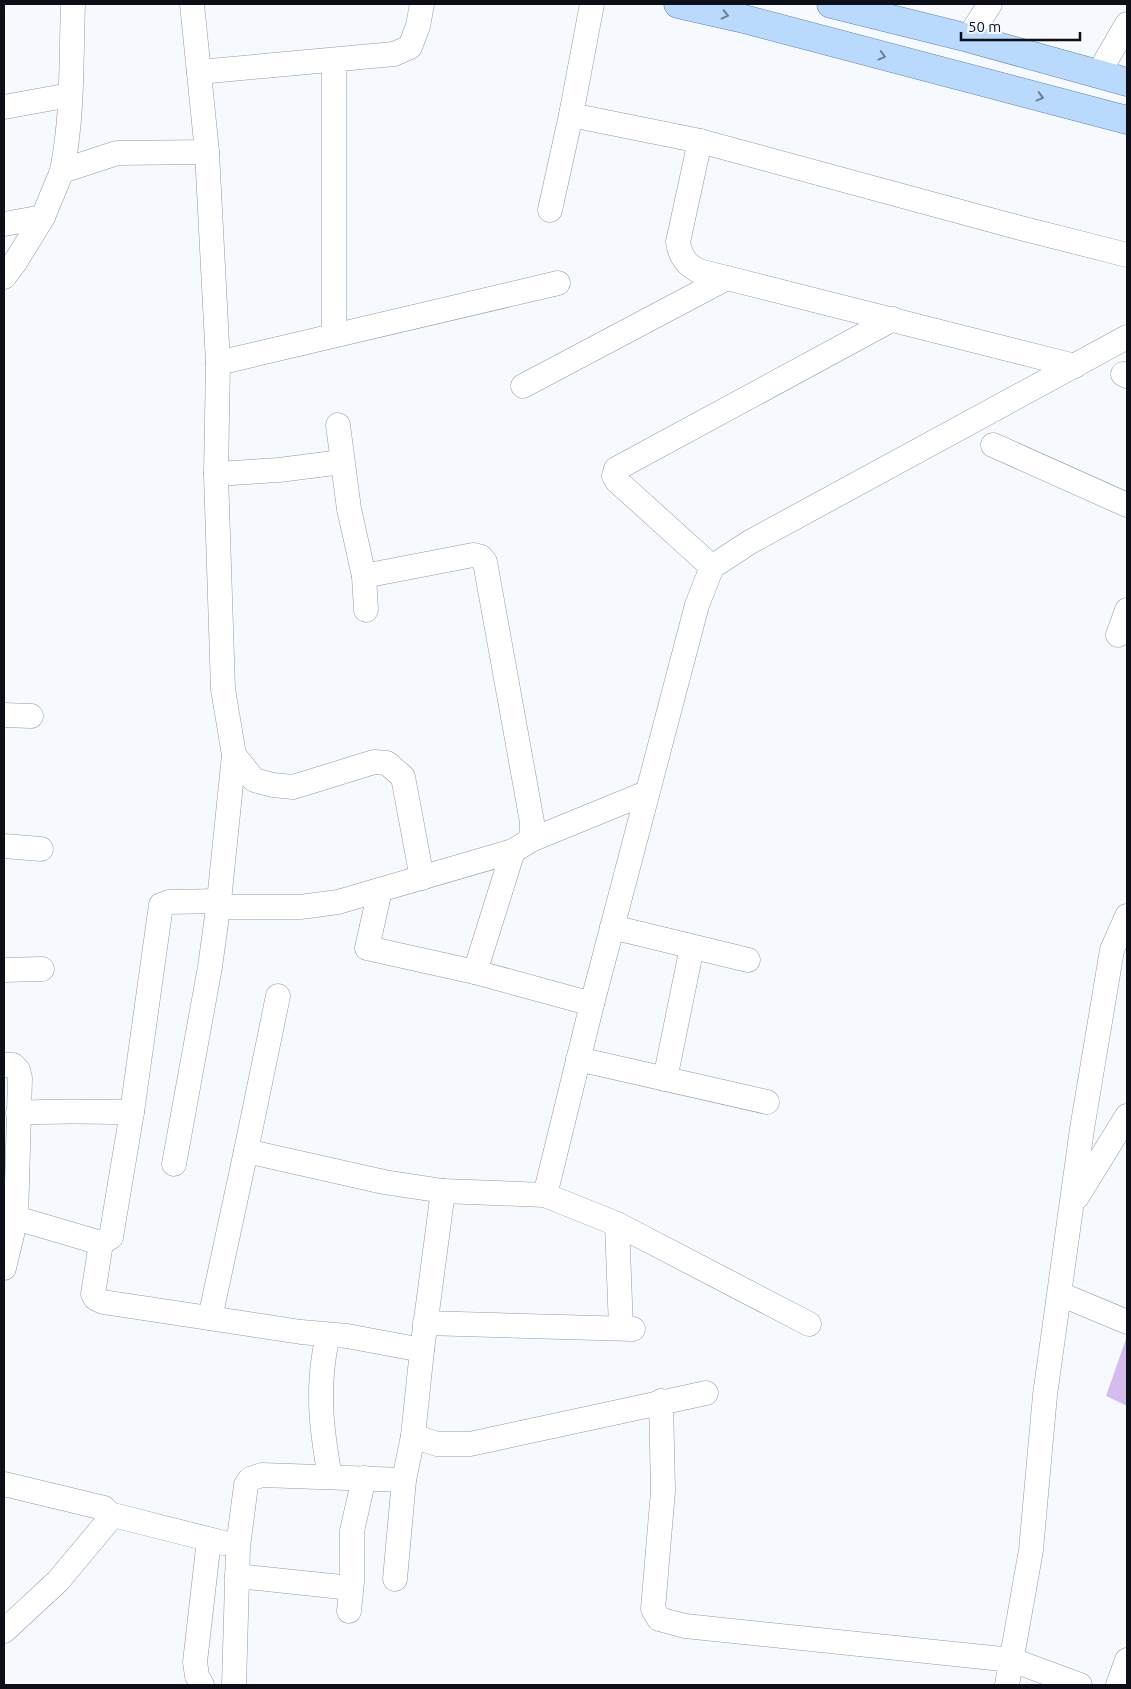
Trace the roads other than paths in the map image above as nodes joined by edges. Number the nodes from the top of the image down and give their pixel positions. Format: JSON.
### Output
{"nodes":[{"id":1,"x":73,"y":4,"type":"edge"},
{"id":2,"x":192,"y":4,"type":"edge"},
{"id":3,"x":422,"y":4,"type":"edge"},
{"id":4,"x":592,"y":4,"type":"edge"},
{"id":5,"x":678,"y":4,"type":"edge"},
{"id":6,"x":831,"y":4,"type":"edge"},
{"id":7,"x":990,"y":4,"type":"edge"},
{"id":8,"x":1127,"y":24,"type":"edge"},
{"id":9,"x":968,"y":38,"type":"junction"},
{"id":10,"x":334,"y":60,"type":"junction"},
{"id":11,"x":199,"y":72,"type":"junction"},
{"id":12,"x":1098,"y":74,"type":"junction"},
{"id":13,"x":1127,"y":82,"type":"edge"},
{"id":14,"x":70,"y":95,"type":"junction"},
{"id":15,"x":4,"y":107,"type":"edge"},
{"id":16,"x":571,"y":115,"type":"junction"},
{"id":17,"x":1127,"y":120,"type":"edge"},
{"id":18,"x":700,"y":140,"type":"junction"},
{"id":19,"x":207,"y":152,"type":"junction"},
{"id":20,"x":62,"y":171,"type":"junction"},
{"id":21,"x":550,"y":210,"type":"dead end"},
{"id":22,"x":43,"y":217,"type":"junction"},
{"id":23,"x":4,"y":224,"type":"edge"},
{"id":24,"x":1127,"y":255,"type":"edge"},
{"id":25,"x":8,"y":268,"type":"edge"},
{"id":26,"x":727,"y":278,"type":"junction"},
{"id":27,"x":558,"y":283,"type":"dead end"},
{"id":28,"x":893,"y":319,"type":"junction"},
{"id":29,"x":334,"y":336,"type":"junction"},
{"id":30,"x":1127,"y":337,"type":"edge"},
{"id":31,"x":218,"y":363,"type":"junction"},
{"id":32,"x":1075,"y":366,"type":"junction"},
{"id":33,"x":522,"y":386,"type":"dead end"},
{"id":34,"x":338,"y":425,"type":"dead end"},
{"id":35,"x":994,"y":445,"type":"dead end"},
{"id":36,"x":342,"y":462,"type":"junction"},
{"id":37,"x":216,"y":474,"type":"junction"},
{"id":38,"x":1127,"y":504,"type":"edge"},
{"id":39,"x":712,"y":567,"type":"junction"},
{"id":40,"x":364,"y":576,"type":"junction"},
{"id":41,"x":366,"y":610,"type":"dead end"},
{"id":42,"x":1127,"y":610,"type":"edge"},
{"id":43,"x":1118,"y":635,"type":"dead end"},
{"id":44,"x":4,"y":715,"type":"edge"},
{"id":45,"x":30,"y":716,"type":"dead end"},
{"id":46,"x":234,"y":755,"type":"junction"},
{"id":47,"x":646,"y":793,"type":"junction"},
{"id":48,"x":522,"y":845,"type":"junction"},
{"id":49,"x":4,"y":846,"type":"edge"},
{"id":50,"x":41,"y":849,"type":"dead end"},
{"id":51,"x":422,"y":878,"type":"junction"},
{"id":52,"x":380,"y":890,"type":"junction"},
{"id":53,"x":219,"y":904,"type":"junction"},
{"id":54,"x":1127,"y":916,"type":"edge"},
{"id":55,"x":612,"y":927,"type":"junction"},
{"id":56,"x":692,"y":947,"type":"junction"},
{"id":57,"x":748,"y":960,"type":"dead end"},
{"id":58,"x":42,"y":969,"type":"dead end"},
{"id":59,"x":4,"y":970,"type":"edge"},
{"id":60,"x":474,"y":972,"type":"junction"},
{"id":61,"x":278,"y":996,"type":"dead end"},
{"id":62,"x":592,"y":1004,"type":"junction"},
{"id":63,"x":578,"y":1059,"type":"junction"},
{"id":64,"x":4,"y":1066,"type":"edge"},
{"id":65,"x":665,"y":1079,"type":"junction"},
{"id":66,"x":767,"y":1102,"type":"dead end"},
{"id":67,"x":132,"y":1112,"type":"junction"},
{"id":68,"x":18,"y":1113,"type":"junction"},
{"id":69,"x":1127,"y":1116,"type":"edge"},
{"id":70,"x":246,"y":1152,"type":"junction"},
{"id":71,"x":174,"y":1164,"type":"dead end"},
{"id":72,"x":443,"y":1191,"type":"junction"},
{"id":73,"x":545,"y":1195,"type":"junction"},
{"id":74,"x":1072,"y":1205,"type":"junction"},
{"id":75,"x":10,"y":1217,"type":"edge"},
{"id":76,"x":617,"y":1224,"type":"junction"},
{"id":77,"x":101,"y":1243,"type":"junction"},
{"id":78,"x":4,"y":1268,"type":"edge"},
{"id":79,"x":1060,"y":1294,"type":"junction"},
{"id":80,"x":210,"y":1318,"type":"junction"},
{"id":81,"x":1127,"y":1322,"type":"edge"},
{"id":82,"x":425,"y":1323,"type":"junction"},
{"id":83,"x":809,"y":1324,"type":"dead end"},
{"id":84,"x":328,"y":1335,"type":"junction"},
{"id":85,"x":422,"y":1350,"type":"junction"},
{"id":86,"x":706,"y":1393,"type":"dead end"},
{"id":87,"x":661,"y":1401,"type":"junction"},
{"id":88,"x":413,"y":1436,"type":"junction"},
{"id":89,"x":330,"y":1477,"type":"junction"},
{"id":90,"x":364,"y":1478,"type":"junction"},
{"id":91,"x":404,"y":1480,"type":"junction"},
{"id":92,"x":4,"y":1484,"type":"edge"},
{"id":93,"x":109,"y":1514,"type":"junction"},
{"id":94,"x":209,"y":1540,"type":"junction"},
{"id":95,"x":238,"y":1547,"type":"junction"},
{"id":96,"x":237,"y":1576,"type":"junction"},
{"id":97,"x":395,"y":1579,"type":"dead end"},
{"id":98,"x":351,"y":1588,"type":"junction"},
{"id":99,"x":349,"y":1612,"type":"dead end"},
{"id":100,"x":4,"y":1631,"type":"edge"},
{"id":101,"x":1012,"y":1660,"type":"junction"},
{"id":102,"x":1127,"y":1660,"type":"edge"},
{"id":103,"x":202,"y":1685,"type":"edge"},
{"id":104,"x":234,"y":1685,"type":"edge"},
{"id":105,"x":1007,"y":1685,"type":"edge"},
{"id":106,"x":1080,"y":1685,"type":"edge"},
{"id":107,"x":1118,"y":1685,"type":"edge"}],
"edges":[{"from":1,"to":14,"type":"street"},
{"from":2,"to":11,"type":"street"},
{"from":3,"to":10,"type":"street"},
{"from":4,"to":16,"type":"street"},
{"from":5,"to":17,"type":"main road","one_way":true},
{"from":6,"to":9,"type":"main road"},
{"from":7,"to":9,"type":"street"},
{"from":8,"to":12,"type":"street"},
{"from":9,"to":12,"type":"main road"},
{"from":10,"to":11,"type":"street"},
{"from":10,"to":29,"type":"street"},
{"from":11,"to":19,"type":"street"},
{"from":12,"to":13,"type":"main road"},
{"from":14,"to":15,"type":"street"},
{"from":14,"to":20,"type":"street"},
{"from":16,"to":18,"type":"street"},
{"from":16,"to":21,"type":"street"},
{"from":18,"to":24,"type":"street"},
{"from":18,"to":26,"type":"street"},
{"from":19,"to":20,"type":"street"},
{"from":19,"to":31,"type":"street"},
{"from":20,"to":22,"type":"street"},
{"from":22,"to":23,"type":"street"},
{"from":22,"to":25,"type":"street"},
{"from":26,"to":28,"type":"street"},
{"from":26,"to":33,"type":"street"},
{"from":27,"to":29,"type":"street"},
{"from":28,"to":32,"type":"street"},
{"from":28,"to":39,"type":"street"},
{"from":29,"to":31,"type":"street"},
{"from":30,"to":32,"type":"street"},
{"from":31,"to":37,"type":"street"},
{"from":32,"to":39,"type":"street"},
{"from":34,"to":36,"type":"street"},
{"from":35,"to":38,"type":"street"},
{"from":36,"to":37,"type":"street"},
{"from":36,"to":40,"type":"street"},
{"from":37,"to":46,"type":"street"},
{"from":39,"to":47,"type":"street"},
{"from":40,"to":41,"type":"street"},
{"from":40,"to":48,"type":"street"},
{"from":42,"to":43,"type":"street"},
{"from":44,"to":45,"type":"street"},
{"from":46,"to":51,"type":"street"},
{"from":46,"to":53,"type":"street"},
{"from":47,"to":48,"type":"street"},
{"from":47,"to":55,"type":"street"},
{"from":48,"to":51,"type":"street"},
{"from":48,"to":60,"type":"street"},
{"from":49,"to":50,"type":"street"},
{"from":51,"to":52,"type":"street"},
{"from":52,"to":53,"type":"street"},
{"from":52,"to":60,"type":"street"},
{"from":53,"to":67,"type":"street"},
{"from":53,"to":71,"type":"street"},
{"from":54,"to":74,"type":"street"},
{"from":55,"to":56,"type":"street"},
{"from":55,"to":62,"type":"street"},
{"from":56,"to":57,"type":"street"},
{"from":56,"to":65,"type":"street"},
{"from":58,"to":59,"type":"street"},
{"from":60,"to":62,"type":"street"},
{"from":61,"to":70,"type":"street"},
{"from":62,"to":63,"type":"street"},
{"from":63,"to":65,"type":"street"},
{"from":63,"to":73,"type":"street"},
{"from":64,"to":68,"type":"street"},
{"from":65,"to":66,"type":"street"},
{"from":67,"to":68,"type":"street"},
{"from":67,"to":77,"type":"street"},
{"from":68,"to":75,"type":"street"},
{"from":69,"to":74,"type":"street"},
{"from":70,"to":72,"type":"street"},
{"from":70,"to":80,"type":"street"},
{"from":72,"to":73,"type":"street"},
{"from":72,"to":82,"type":"street"},
{"from":73,"to":76,"type":"street"},
{"from":74,"to":79,"type":"street"},
{"from":75,"to":77,"type":"street"},
{"from":75,"to":78,"type":"street"},
{"from":76,"to":82,"type":"street"},
{"from":76,"to":83,"type":"street"},
{"from":77,"to":80,"type":"street"},
{"from":79,"to":81,"type":"street"},
{"from":79,"to":101,"type":"street"},
{"from":80,"to":84,"type":"street"},
{"from":82,"to":85,"type":"street"},
{"from":84,"to":85,"type":"street"},
{"from":84,"to":89,"type":"street"},
{"from":85,"to":88,"type":"street"},
{"from":86,"to":87,"type":"street"},
{"from":87,"to":88,"type":"street"},
{"from":87,"to":101,"type":"street"},
{"from":88,"to":91,"type":"street"},
{"from":89,"to":90,"type":"street"},
{"from":89,"to":95,"type":"street"},
{"from":90,"to":91,"type":"street"},
{"from":90,"to":98,"type":"street"},
{"from":91,"to":97,"type":"street"},
{"from":92,"to":93,"type":"street"},
{"from":93,"to":94,"type":"street"},
{"from":93,"to":100,"type":"street"},
{"from":94,"to":95,"type":"street"},
{"from":94,"to":103,"type":"street"},
{"from":95,"to":96,"type":"street"},
{"from":96,"to":98,"type":"street"},
{"from":96,"to":104,"type":"street"},
{"from":98,"to":99,"type":"street"},
{"from":101,"to":105,"type":"street"},
{"from":101,"to":106,"type":"street"},
{"from":102,"to":107,"type":"street"}]}
